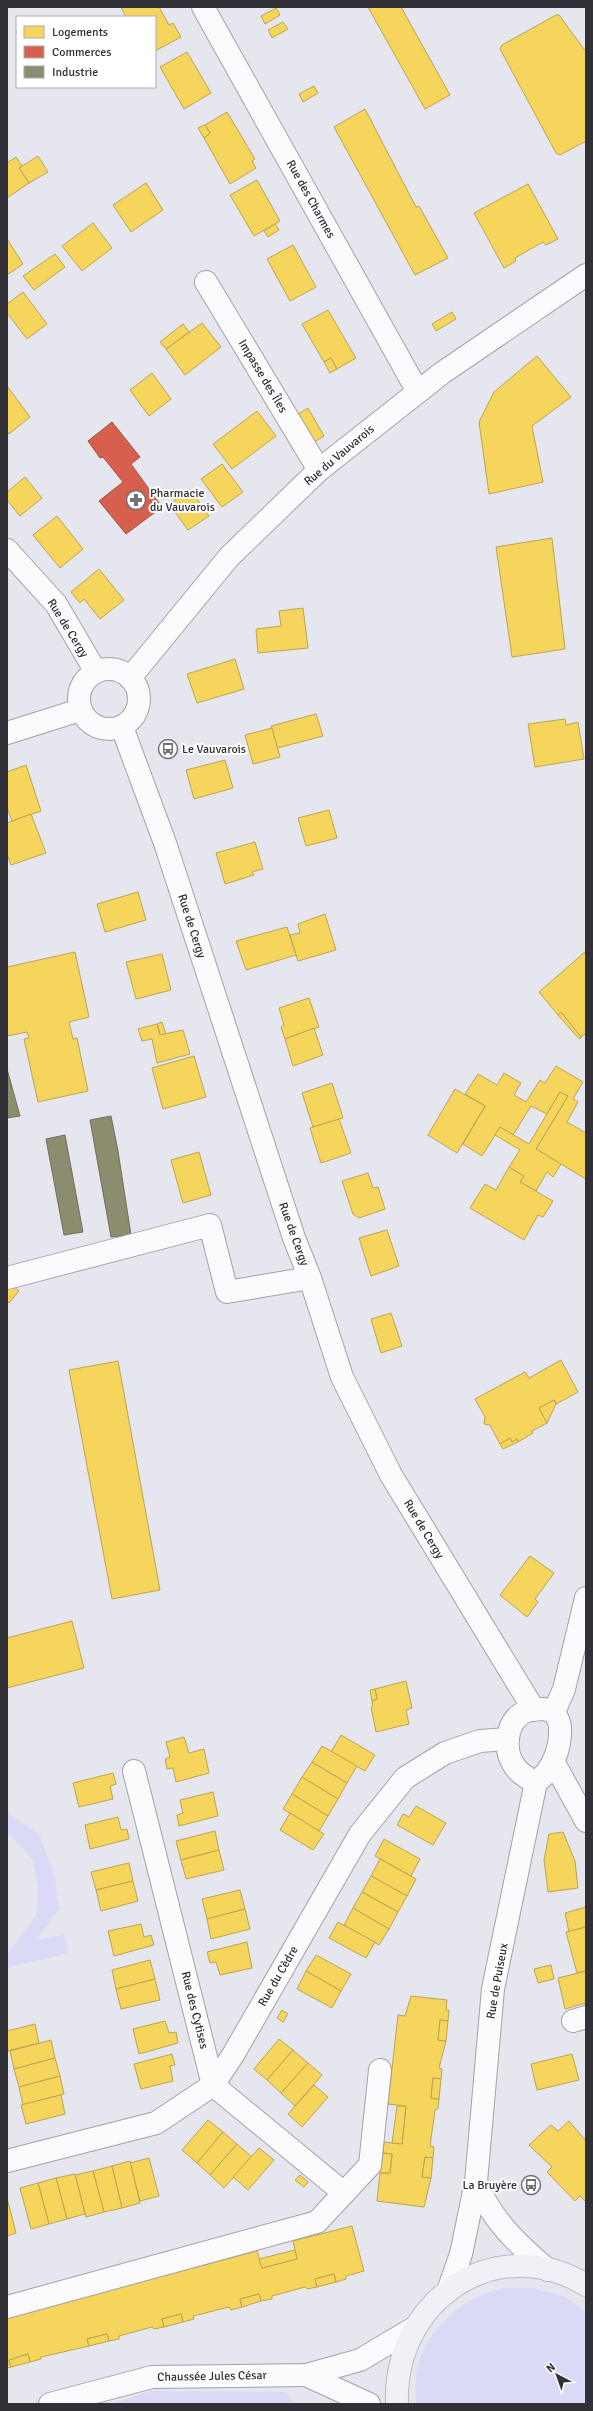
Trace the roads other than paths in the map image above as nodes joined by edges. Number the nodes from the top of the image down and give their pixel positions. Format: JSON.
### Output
{"nodes":[{"id":1,"x":203,"y":7,"type":"edge"},
{"id":2,"x":586,"y":275,"type":"edge"},
{"id":3,"x":206,"y":282,"type":"dead end"},
{"id":4,"x":418,"y":392,"type":"junction"},
{"id":5,"x":319,"y":470,"type":"junction"},
{"id":6,"x":7,"y":550,"type":"edge"},
{"id":7,"x":96,"y":672,"type":"junction"},
{"id":8,"x":130,"y":678,"type":"junction"},
{"id":9,"x":80,"y":710,"type":"junction"},
{"id":10,"x":122,"y":727,"type":"junction"},
{"id":11,"x":7,"y":733,"type":"edge"},
{"id":12,"x":7,"y":1278,"type":"edge"},
{"id":13,"x":310,"y":1278,"type":"junction"},
{"id":14,"x":586,"y":1598,"type":"edge"},
{"id":15,"x":544,"y":1711,"type":"junction"},
{"id":16,"x":508,"y":1739,"type":"junction"},
{"id":17,"x":554,"y":1763,"type":"junction"},
{"id":18,"x":134,"y":1771,"type":"dead end"},
{"id":19,"x":536,"y":1782,"type":"junction"},
{"id":20,"x":586,"y":1821,"type":"edge"},
{"id":21,"x":380,"y":2070,"type":"dead end"},
{"id":22,"x":213,"y":2085,"type":"junction"},
{"id":23,"x":7,"y":2161,"type":"edge"},
{"id":24,"x":476,"y":2182,"type":"junction"},
{"id":25,"x":344,"y":2193,"type":"junction"},
{"id":26,"x":548,"y":2270,"type":"junction"},
{"id":27,"x":586,"y":2285,"type":"edge"},
{"id":28,"x":448,"y":2291,"type":"junction"},
{"id":29,"x":7,"y":2307,"type":"edge"},
{"id":30,"x":414,"y":2328,"type":"junction"},
{"id":31,"x":306,"y":2375,"type":"junction"},
{"id":32,"x":50,"y":2404,"type":"edge"},
{"id":33,"x":369,"y":2404,"type":"edge"},
{"id":34,"x":397,"y":2404,"type":"edge"}],
"edges":[{"from":1,"to":4,"type":"street","name":"Rue des Charmes"},
{"from":2,"to":4,"type":"street","name":"Rue du Vauvarois"},
{"from":3,"to":5,"type":"street","name":"Impasse des Îles"},
{"from":4,"to":5,"type":"street","name":"Rue du Vauvarois"},
{"from":5,"to":8,"type":"street","name":"Rue du Vauvarois"},
{"from":6,"to":7,"type":"street","name":"Rue de Cergy"},
{"from":7,"to":8,"type":"street"},
{"from":7,"to":9,"type":"street"},
{"from":8,"to":10,"type":"street"},
{"from":9,"to":10,"type":"street"},
{"from":9,"to":11,"type":"street"},
{"from":10,"to":13,"type":"street","name":"Rue de Cergy"},
{"from":12,"to":13,"type":"street"},
{"from":13,"to":15,"type":"street","name":"Rue de Cergy"},
{"from":14,"to":15,"type":"street"},
{"from":15,"to":16,"type":"street"},
{"from":15,"to":17,"type":"street"},
{"from":16,"to":19,"type":"street"},
{"from":16,"to":22,"type":"street","name":"Rue du Cèdre"},
{"from":17,"to":19,"type":"street"},
{"from":17,"to":20,"type":"street"},
{"from":18,"to":22,"type":"street","name":"Rue des Cytises"},
{"from":19,"to":24,"type":"street","name":"Rue de Puiseux"},
{"from":21,"to":25,"type":"street"},
{"from":22,"to":23,"type":"street","name":"Rue du Cèdre"},
{"from":22,"to":25,"type":"street"},
{"from":24,"to":26,"type":"street"},
{"from":24,"to":28,"type":"street","name":"Rue de Puiseux"},
{"from":25,"to":29,"type":"street"},
{"from":26,"to":27,"type":"main road"},
{"from":26,"to":28,"type":"main road"},
{"from":28,"to":30,"type":"main road"},
{"from":30,"to":31,"type":"street","name":"Chaussée Jules César"},
{"from":30,"to":34,"type":"main road"},
{"from":31,"to":32,"type":"street","name":"Chaussée Jules César"},
{"from":31,"to":33,"type":"street","name":"Chaussée Jules César"}]}
